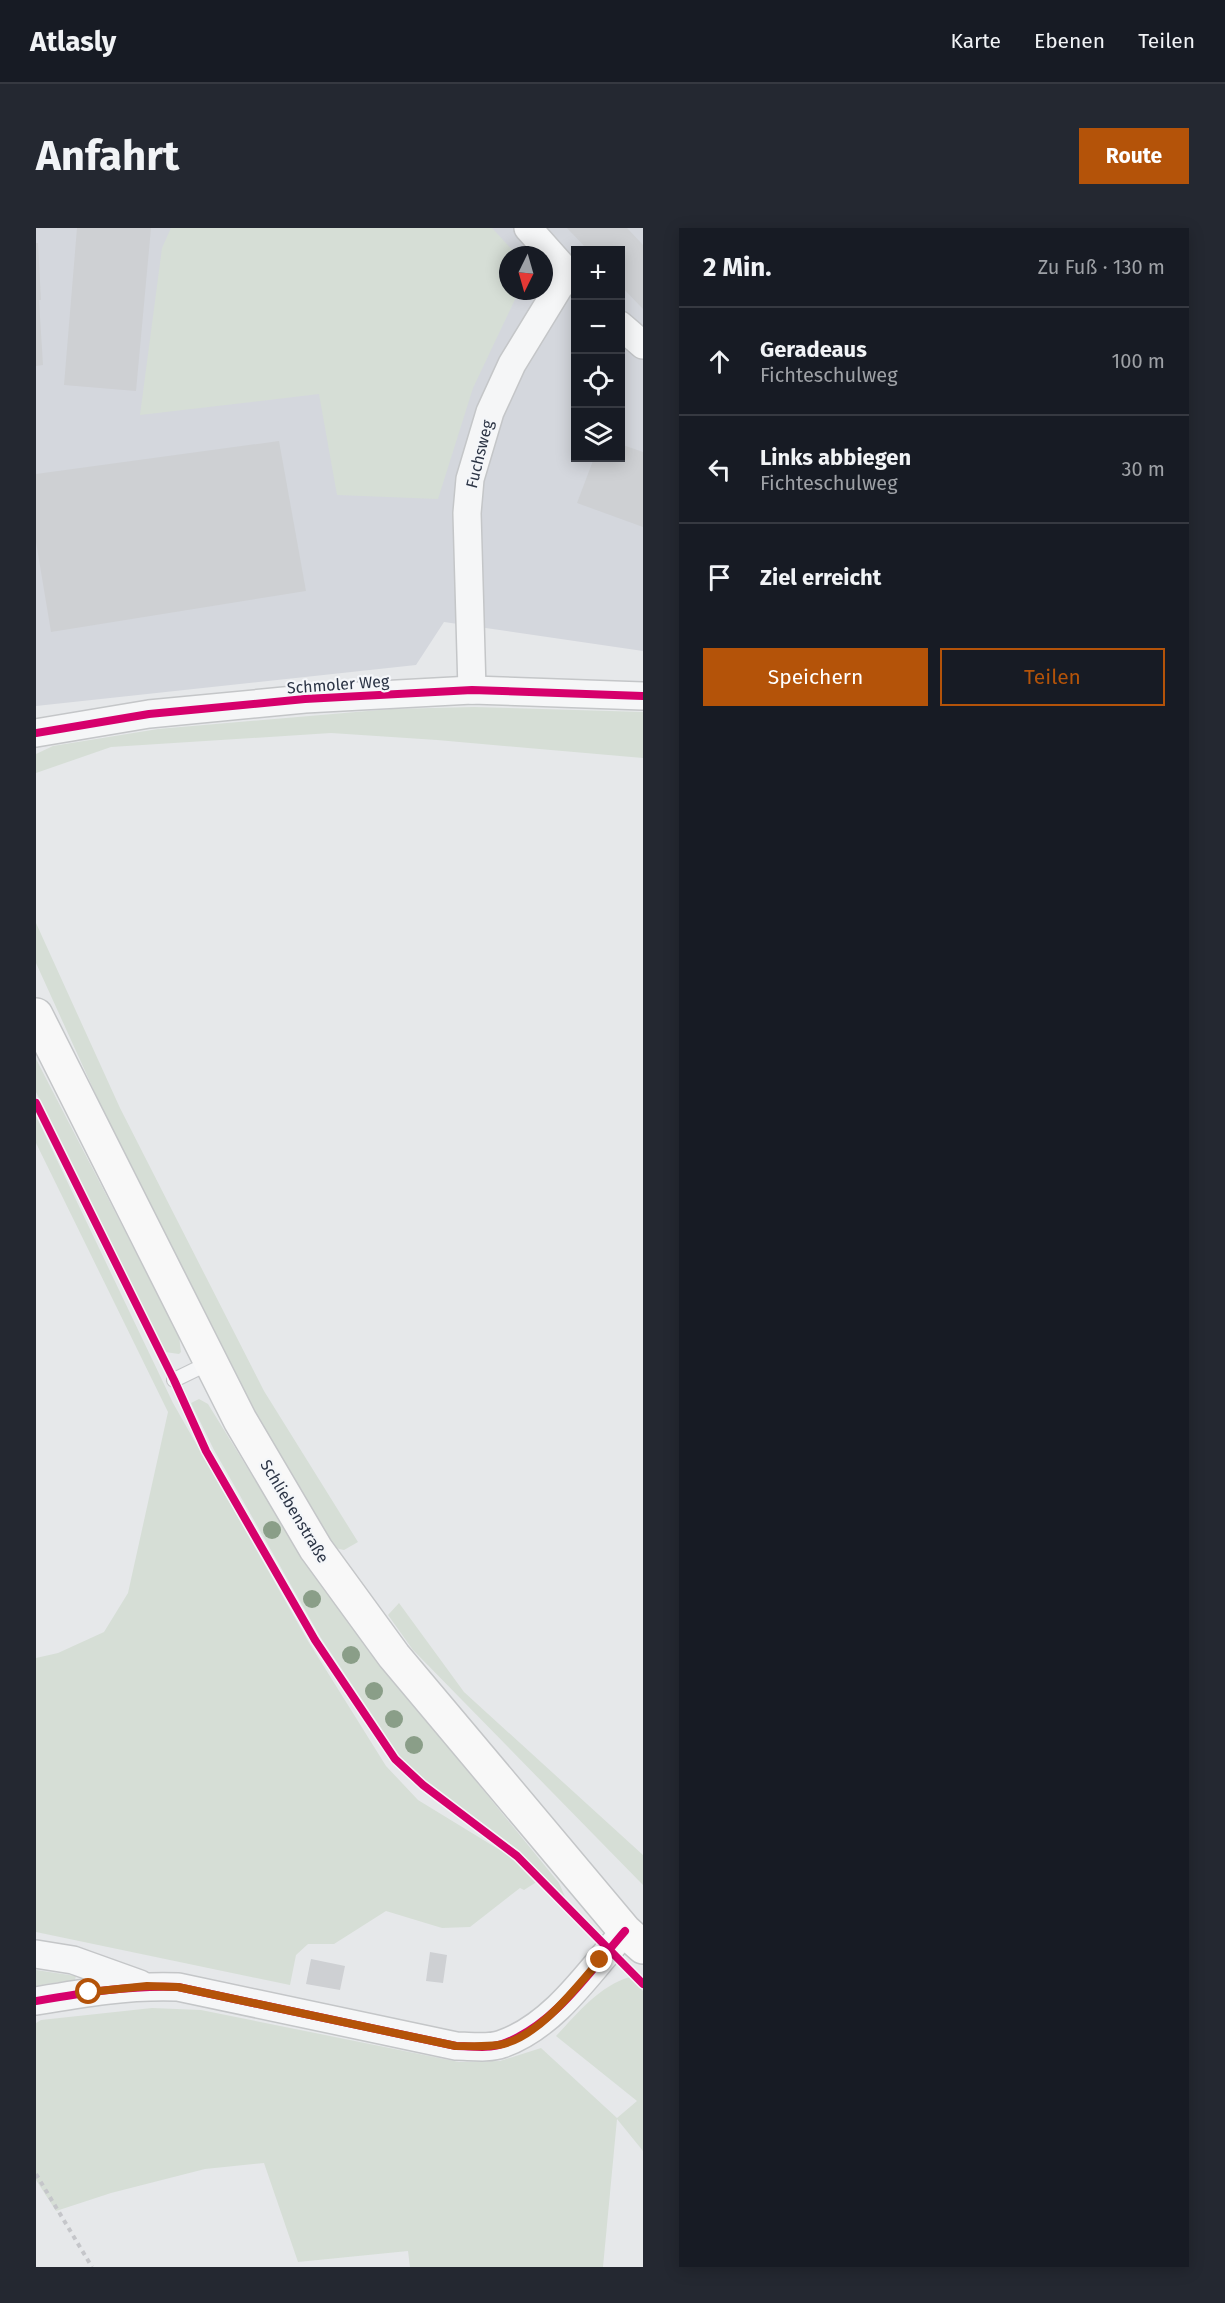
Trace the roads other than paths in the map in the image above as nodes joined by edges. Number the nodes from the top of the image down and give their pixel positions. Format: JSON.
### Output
{"nodes":[{"id":1,"x":528,"y":228,"type":"edge"},
{"id":2,"x":571,"y":278,"type":"edge"},
{"id":3,"x":625,"y":329,"type":"edge"},
{"id":4,"x":643,"y":345,"type":"edge"},
{"id":5,"x":472,"y":690,"type":"junction"},
{"id":6,"x":643,"y":696,"type":"edge"},
{"id":7,"x":36,"y":733,"type":"edge"},
{"id":8,"x":36,"y":1015,"type":"edge"},
{"id":9,"x":211,"y":1362,"type":"junction"},
{"id":10,"x":174,"y":1380,"type":"dead end"},
{"id":11,"x":634,"y":1939,"type":"edge"},
{"id":12,"x":36,"y":1954,"type":"edge"},
{"id":13,"x":147,"y":1986,"type":"junction"},
{"id":14,"x":36,"y":2001,"type":"edge"}],
"edges":[{"from":1,"to":2,"type":"street","name":"Fuchsweg"},
{"from":2,"to":5,"type":"street","name":"Fuchsweg"},
{"from":3,"to":4,"type":"street"},
{"from":5,"to":6,"type":"street","name":"Schmoler Weg"},
{"from":5,"to":7,"type":"street","name":"Schmoler Weg"},
{"from":8,"to":9,"type":"main road","name":"Schliebenstraße"},
{"from":9,"to":10,"type":"lane"},
{"from":9,"to":11,"type":"main road","name":"Schliebenstraße"},
{"from":11,"to":13,"type":"street"},
{"from":12,"to":13,"type":"street"},
{"from":13,"to":14,"type":"street"}]}
